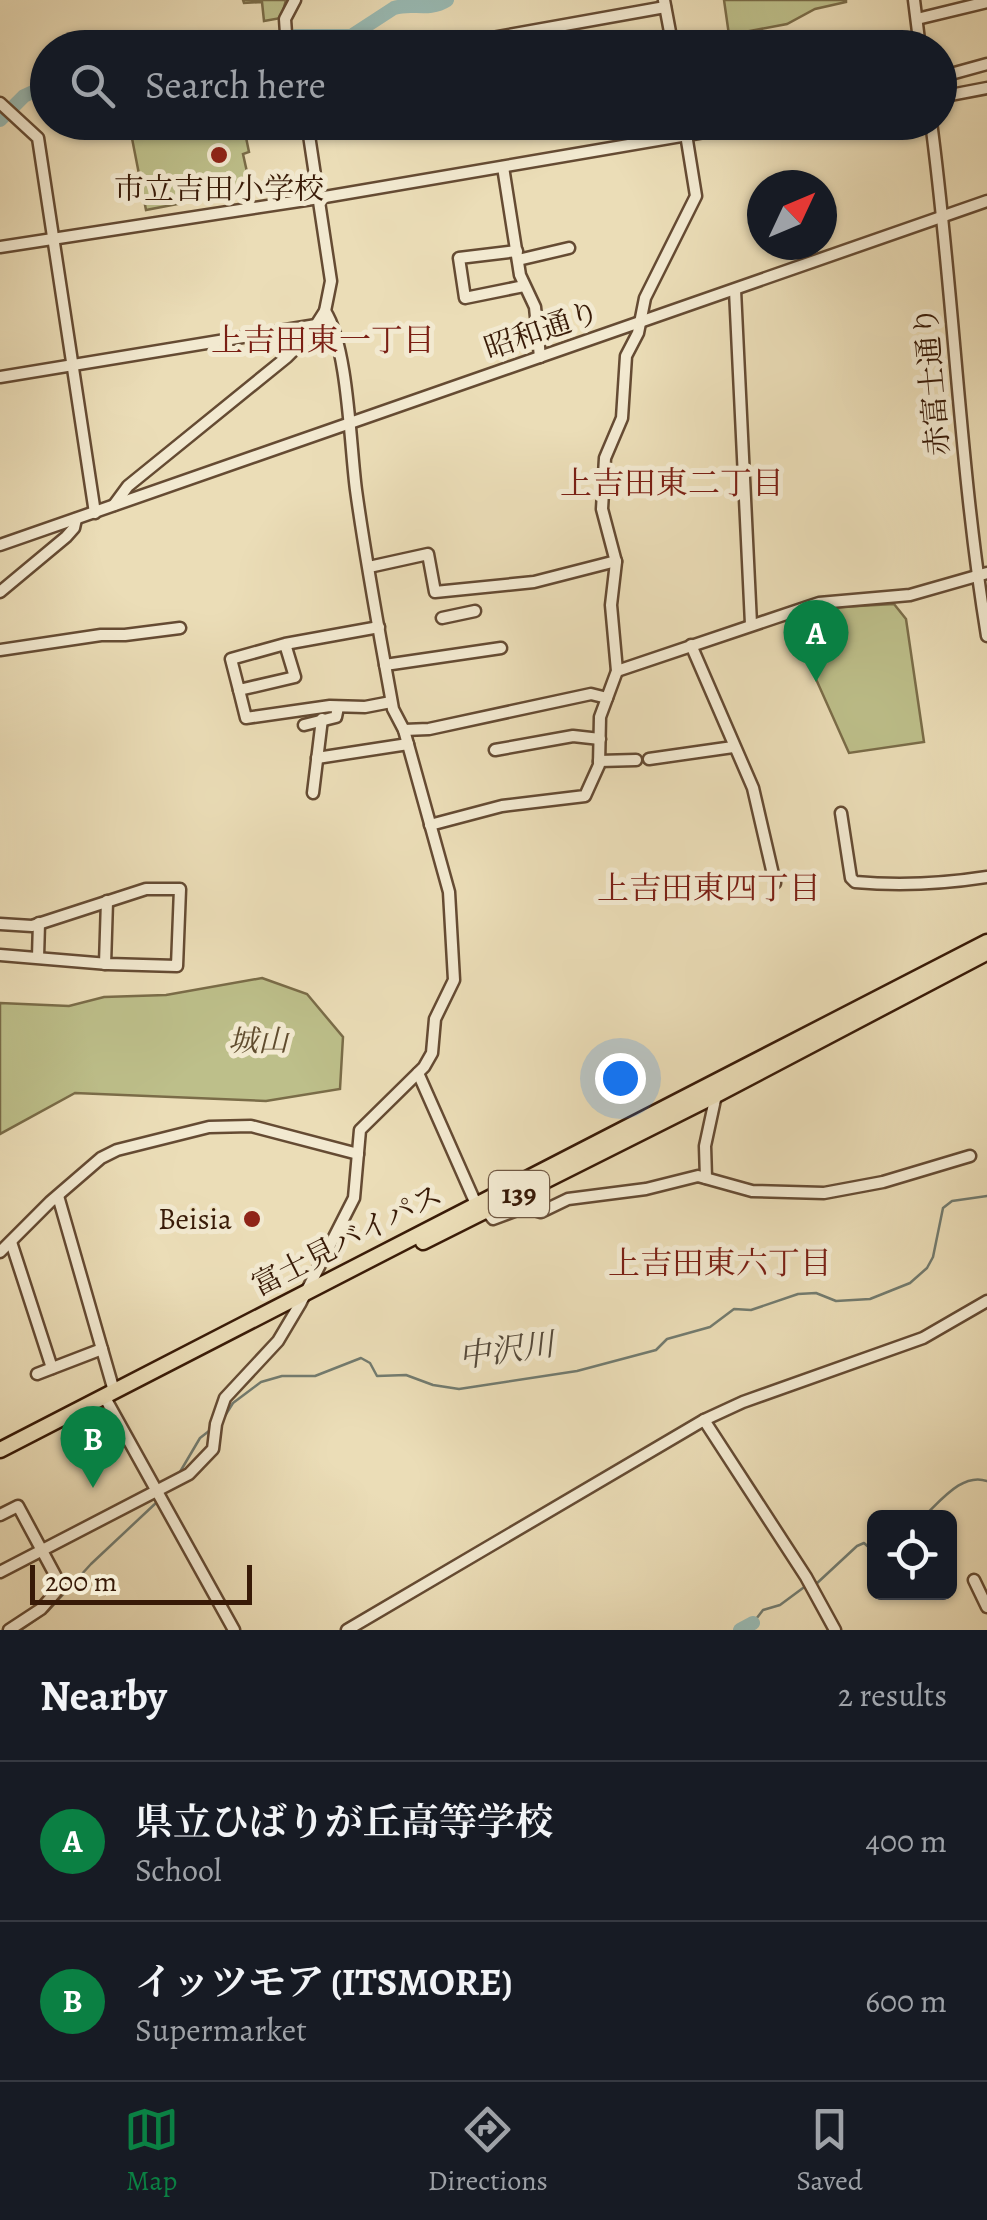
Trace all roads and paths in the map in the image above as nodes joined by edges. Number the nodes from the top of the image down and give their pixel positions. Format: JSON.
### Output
{"nodes":[{"id":1,"x":295,"y":0,"type":"edge"},
{"id":2,"x":914,"y":0,"type":"edge"},
{"id":3,"x":987,"y":2,"type":"edge"},
{"id":4,"x":665,"y":4,"type":"edge"},
{"id":5,"x":916,"y":19,"type":"junction"},
{"id":6,"x":286,"y":30,"type":"edge"},
{"id":7,"x":530,"y":30,"type":"edge"},
{"id":8,"x":670,"y":30,"type":"edge"},
{"id":9,"x":918,"y":30,"type":"edge"},
{"id":10,"x":987,"y":64,"type":"edge"},
{"id":11,"x":957,"y":73,"type":"edge"},
{"id":12,"x":987,"y":88,"type":"edge"},
{"id":13,"x":957,"y":94,"type":"edge"},
{"id":14,"x":0,"y":103,"type":"edge"},
{"id":15,"x":30,"y":131,"type":"edge"},
{"id":16,"x":38,"y":140,"type":"edge"},
{"id":17,"x":309,"y":140,"type":"edge"},
{"id":18,"x":668,"y":140,"type":"edge"},
{"id":19,"x":687,"y":140,"type":"edge"},
{"id":20,"x":933,"y":140,"type":"edge"},
{"id":21,"x":502,"y":167,"type":"junction"},
{"id":22,"x":319,"y":198,"type":"junction"},
{"id":23,"x":987,"y":201,"type":"edge"},
{"id":24,"x":942,"y":218,"type":"junction"},
{"id":25,"x":55,"y":238,"type":"junction"},
{"id":26,"x":0,"y":248,"type":"edge"},
{"id":27,"x":569,"y":248,"type":"dead end"},
{"id":28,"x":517,"y":255,"type":"junction"},
{"id":29,"x":524,"y":286,"type":"junction"},
{"id":30,"x":735,"y":290,"type":"junction"},
{"id":31,"x":325,"y":311,"type":"junction"},
{"id":32,"x":639,"y":323,"type":"junction"},
{"id":33,"x":316,"y":325,"type":"junction"},
{"id":34,"x":540,"y":357,"type":"junction"},
{"id":35,"x":74,"y":365,"type":"junction"},
{"id":36,"x":0,"y":377,"type":"edge"},
{"id":37,"x":349,"y":424,"type":"junction"},
{"id":38,"x":114,"y":506,"type":"junction"},
{"id":39,"x":96,"y":513,"type":"junction"},
{"id":40,"x":76,"y":519,"type":"junction"},
{"id":41,"x":0,"y":545,"type":"edge"},
{"id":42,"x":616,"y":561,"type":"junction"},
{"id":43,"x":368,"y":567,"type":"junction"},
{"id":44,"x":982,"y":574,"type":"edge"},
{"id":45,"x":456,"y":589,"type":"junction"},
{"id":46,"x":0,"y":592,"type":"edge"},
{"id":47,"x":476,"y":611,"type":"dead end"},
{"id":48,"x":460,"y":613,"type":"junction"},
{"id":49,"x":442,"y":618,"type":"dead end"},
{"id":50,"x":751,"y":624,"type":"junction"},
{"id":51,"x":379,"y":627,"type":"junction"},
{"id":52,"x":180,"y":628,"type":"dead end"},
{"id":53,"x":987,"y":636,"type":"edge"},
{"id":54,"x":285,"y":644,"type":"junction"},
{"id":55,"x":691,"y":645,"type":"junction"},
{"id":56,"x":501,"y":648,"type":"dead end"},
{"id":57,"x":0,"y":650,"type":"edge"},
{"id":58,"x":385,"y":665,"type":"junction"},
{"id":59,"x":617,"y":672,"type":"junction"},
{"id":60,"x":239,"y":690,"type":"junction"},
{"id":61,"x":607,"y":698,"type":"junction"},
{"id":62,"x":392,"y":702,"type":"junction"},
{"id":63,"x":338,"y":707,"type":"junction"},
{"id":64,"x":322,"y":719,"type":"junction"},
{"id":65,"x":304,"y":725,"type":"dead end"},
{"id":66,"x":404,"y":730,"type":"junction"},
{"id":67,"x":600,"y":739,"type":"junction"},
{"id":68,"x":408,"y":744,"type":"junction"},
{"id":69,"x":733,"y":747,"type":"junction"},
{"id":70,"x":495,"y":750,"type":"dead end"},
{"id":71,"x":317,"y":758,"type":"junction"},
{"id":72,"x":649,"y":759,"type":"dead end"},
{"id":73,"x":636,"y":760,"type":"dead end"},
{"id":74,"x":600,"y":761,"type":"junction"},
{"id":75,"x":313,"y":793,"type":"dead end"},
{"id":76,"x":842,"y":812,"type":"dead end"},
{"id":77,"x":430,"y":825,"type":"junction"},
{"id":78,"x":987,"y":877,"type":"edge"},
{"id":79,"x":774,"y":883,"type":"dead end"},
{"id":80,"x":107,"y":901,"type":"junction"},
{"id":81,"x":40,"y":923,"type":"junction"},
{"id":82,"x":0,"y":924,"type":"edge"},
{"id":83,"x":987,"y":942,"type":"edge"},
{"id":84,"x":987,"y":952,"type":"edge"},
{"id":85,"x":0,"y":955,"type":"edge"},
{"id":86,"x":38,"y":958,"type":"junction"},
{"id":87,"x":105,"y":964,"type":"junction"},
{"id":88,"x":418,"y":1073,"type":"junction"},
{"id":89,"x":716,"y":1095,"type":"junction"},
{"id":90,"x":358,"y":1154,"type":"junction"},
{"id":91,"x":970,"y":1156,"type":"dead end"},
{"id":92,"x":706,"y":1178,"type":"junction"},
{"id":93,"x":58,"y":1196,"type":"junction"},
{"id":94,"x":481,"y":1207,"type":"junction"},
{"id":95,"x":10,"y":1242,"type":"junction"},
{"id":96,"x":0,"y":1252,"type":"edge"},
{"id":97,"x":304,"y":1297,"type":"junction"},
{"id":98,"x":987,"y":1301,"type":"edge"},
{"id":99,"x":102,"y":1349,"type":"junction"},
{"id":100,"x":52,"y":1368,"type":"junction"},
{"id":101,"x":37,"y":1374,"type":"dead end"},
{"id":102,"x":109,"y":1397,"type":"junction"},
{"id":103,"x":704,"y":1420,"type":"junction"},
{"id":104,"x":0,"y":1450,"type":"edge"},
{"id":105,"x":0,"y":1460,"type":"edge"},
{"id":106,"x":155,"y":1493,"type":"junction"},
{"id":107,"x":0,"y":1515,"type":"edge"},
{"id":108,"x":40,"y":1551,"type":"junction"},
{"id":109,"x":0,"y":1572,"type":"edge"},
{"id":110,"x":974,"y":1580,"type":"dead end"},
{"id":111,"x":987,"y":1607,"type":"edge"},
{"id":112,"x":8,"y":1630,"type":"edge"},
{"id":113,"x":234,"y":1630,"type":"edge"},
{"id":114,"x":347,"y":1630,"type":"edge"},
{"id":115,"x":835,"y":1630,"type":"edge"}],
"edges":[{"from":1,"to":6,"type":"street"},
{"from":2,"to":5,"type":"street"},
{"from":3,"to":5,"type":"street"},
{"from":4,"to":7,"type":"street"},
{"from":4,"to":8,"type":"street"},
{"from":5,"to":9,"type":"street"},
{"from":10,"to":11,"type":"street"},
{"from":12,"to":13,"type":"street"},
{"from":14,"to":15,"type":"street"},
{"from":16,"to":25,"type":"street"},
{"from":17,"to":22,"type":"street"},
{"from":18,"to":21,"type":"street"},
{"from":19,"to":32,"type":"street"},
{"from":20,"to":24,"type":"street","name":"赤富士通り"},
{"from":21,"to":22,"type":"street"},
{"from":21,"to":28,"type":"street"},
{"from":22,"to":25,"type":"street"},
{"from":22,"to":31,"type":"street"},
{"from":23,"to":24,"type":"street","name":"昭和通り"},
{"from":24,"to":30,"type":"street","name":"昭和通り"},
{"from":24,"to":44,"type":"street","name":"赤富士通り"},
{"from":25,"to":26,"type":"street"},
{"from":25,"to":35,"type":"street"},
{"from":27,"to":28,"type":"street"},
{"from":28,"to":29,"type":"street"},
{"from":28,"to":29,"type":"street"},
{"from":29,"to":34,"type":"street"},
{"from":30,"to":32,"type":"street","name":"昭和通り"},
{"from":30,"to":50,"type":"street"},
{"from":31,"to":33,"type":"street"},
{"from":31,"to":37,"type":"street"},
{"from":32,"to":34,"type":"street","name":"昭和通り"},
{"from":32,"to":42,"type":"street"},
{"from":33,"to":35,"type":"street"},
{"from":33,"to":38,"type":"street"},
{"from":34,"to":37,"type":"street","name":"昭和通り"},
{"from":35,"to":36,"type":"street"},
{"from":35,"to":39,"type":"street"},
{"from":37,"to":38,"type":"street","name":"昭和通り"},
{"from":37,"to":43,"type":"street"},
{"from":38,"to":39,"type":"street","name":"昭和通り"},
{"from":39,"to":40,"type":"street","name":"昭和通り"},
{"from":40,"to":41,"type":"street","name":"昭和通り"},
{"from":40,"to":46,"type":"street"},
{"from":42,"to":45,"type":"street"},
{"from":42,"to":59,"type":"street"},
{"from":43,"to":45,"type":"street"},
{"from":43,"to":51,"type":"street"},
{"from":44,"to":50,"type":"street"},
{"from":44,"to":53,"type":"street","name":"赤富士通り"},
{"from":45,"to":48,"type":"street"},
{"from":47,"to":48,"type":"street"},
{"from":48,"to":49,"type":"street"},
{"from":50,"to":55,"type":"street"},
{"from":51,"to":54,"type":"street"},
{"from":51,"to":58,"type":"street"},
{"from":52,"to":57,"type":"street"},
{"from":54,"to":60,"type":"street"},
{"from":54,"to":60,"type":"street"},
{"from":55,"to":59,"type":"street"},
{"from":55,"to":69,"type":"street"},
{"from":56,"to":58,"type":"street"},
{"from":58,"to":62,"type":"street"},
{"from":59,"to":61,"type":"street"},
{"from":60,"to":63,"type":"street"},
{"from":61,"to":66,"type":"street"},
{"from":61,"to":67,"type":"street"},
{"from":62,"to":63,"type":"street"},
{"from":62,"to":66,"type":"street"},
{"from":63,"to":64,"type":"street"},
{"from":64,"to":65,"type":"street"},
{"from":64,"to":71,"type":"street"},
{"from":66,"to":68,"type":"street"},
{"from":67,"to":70,"type":"street"},
{"from":67,"to":74,"type":"street"},
{"from":68,"to":71,"type":"street"},
{"from":68,"to":77,"type":"street"},
{"from":69,"to":72,"type":"street"},
{"from":69,"to":79,"type":"street"},
{"from":71,"to":75,"type":"street"},
{"from":73,"to":74,"type":"street"},
{"from":74,"to":77,"type":"street"},
{"from":76,"to":78,"type":"street"},
{"from":77,"to":88,"type":"street"},
{"from":80,"to":81,"type":"street"},
{"from":80,"to":87,"type":"street"},
{"from":80,"to":87,"type":"street"},
{"from":81,"to":82,"type":"street"},
{"from":81,"to":86,"type":"street"},
{"from":83,"to":94,"type":"highway","name":"富士見バイパス","number":"139"},
{"from":84,"to":89,"type":"highway","name":"富士見バイパス","number":"139"},
{"from":85,"to":86,"type":"street"},
{"from":86,"to":87,"type":"street"},
{"from":88,"to":90,"type":"street"},
{"from":88,"to":94,"type":"street"},
{"from":89,"to":92,"type":"street"},
{"from":89,"to":94,"type":"highway","name":"富士見バイパス","number":"139"},
{"from":90,"to":93,"type":"street"},
{"from":90,"to":97,"type":"street"},
{"from":91,"to":92,"type":"street"},
{"from":92,"to":94,"type":"street"},
{"from":93,"to":95,"type":"street"},
{"from":93,"to":99,"type":"street"},
{"from":94,"to":97,"type":"highway","name":"富士見バイパス","number":"139"},
{"from":95,"to":96,"type":"street"},
{"from":95,"to":100,"type":"street"},
{"from":97,"to":102,"type":"highway","name":"富士見バイパス","number":"139"},
{"from":97,"to":106,"type":"street"},
{"from":98,"to":103,"type":"street"},
{"from":99,"to":100,"type":"street"},
{"from":99,"to":102,"type":"street"},
{"from":100,"to":101,"type":"street"},
{"from":102,"to":104,"type":"highway","name":"富士見バイパス","number":"139"},
{"from":102,"to":105,"type":"highway","name":"富士見バイパス","number":"139"},
{"from":102,"to":106,"type":"street"},
{"from":103,"to":114,"type":"street"},
{"from":103,"to":115,"type":"street"},
{"from":106,"to":108,"type":"street"},
{"from":106,"to":113,"type":"street"},
{"from":107,"to":108,"type":"street"},
{"from":108,"to":109,"type":"street"},
{"from":108,"to":112,"type":"street"},
{"from":110,"to":111,"type":"street"}]}
